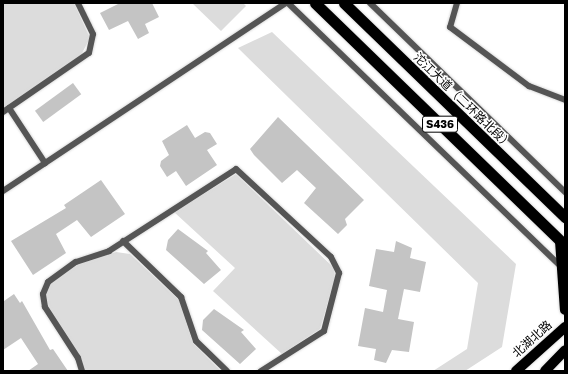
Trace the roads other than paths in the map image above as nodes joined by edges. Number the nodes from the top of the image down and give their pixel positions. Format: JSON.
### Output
{"nodes":[{"id":1,"x":78,"y":3,"type":"edge"},
{"id":2,"x":287,"y":3,"type":"edge"},
{"id":3,"x":314,"y":3,"type":"edge"},
{"id":4,"x":344,"y":3,"type":"edge"},
{"id":5,"x":370,"y":3,"type":"edge"},
{"id":6,"x":456,"y":3,"type":"edge"},
{"id":7,"x":565,"y":100,"type":"edge"},
{"id":8,"x":9,"y":108,"type":"junction"},
{"id":9,"x":3,"y":112,"type":"edge"},
{"id":10,"x":45,"y":163,"type":"junction"},
{"id":11,"x":3,"y":191,"type":"edge"},
{"id":12,"x":565,"y":192,"type":"edge"},
{"id":13,"x":565,"y":217,"type":"edge"},
{"id":14,"x":123,"y":241,"type":"junction"},
{"id":15,"x":562,"y":243,"type":"edge"},
{"id":16,"x":562,"y":268,"type":"junction"},
{"id":17,"x":565,"y":310,"type":"edge"},
{"id":18,"x":565,"y":327,"type":"edge"},
{"id":19,"x":565,"y":350,"type":"edge"},
{"id":20,"x":82,"y":371,"type":"edge"},
{"id":21,"x":227,"y":371,"type":"edge"},
{"id":22,"x":261,"y":371,"type":"edge"},
{"id":23,"x":516,"y":371,"type":"edge"},
{"id":24,"x":545,"y":371,"type":"edge"}],
"edges":[{"from":1,"to":8,"type":"lane"},
{"from":2,"to":10,"type":"lane"},
{"from":2,"to":16,"type":"lane"},
{"from":3,"to":15,"type":"highway","number":"S436"},
{"from":4,"to":13,"type":"highway","name":"沱江大道（二环路北段）","number":"S436"},
{"from":5,"to":12,"type":"lane"},
{"from":6,"to":7,"type":"lane"},
{"from":8,"to":9,"type":"lane"},
{"from":8,"to":10,"type":"lane"},
{"from":10,"to":11,"type":"lane"},
{"from":14,"to":20,"type":"lane"},
{"from":14,"to":21,"type":"lane"},
{"from":14,"to":22,"type":"lane"},
{"from":15,"to":16,"type":"main road"},
{"from":16,"to":17,"type":"main road"},
{"from":18,"to":23,"type":"main road","name":"北湖北路"},
{"from":19,"to":24,"type":"main road"}]}
